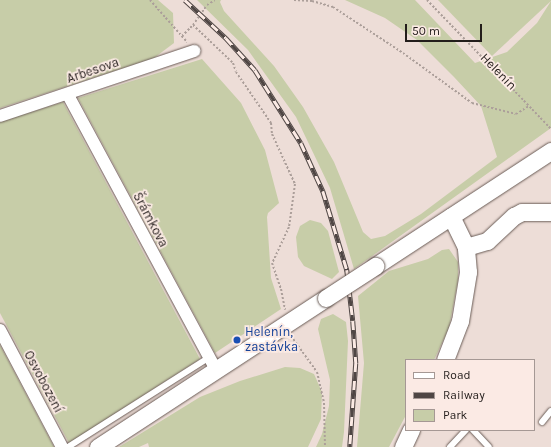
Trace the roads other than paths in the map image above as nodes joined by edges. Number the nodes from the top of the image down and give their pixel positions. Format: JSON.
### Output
{"nodes":[{"id":1,"x":194,"y":51,"type":"road end"},
{"id":2,"x":68,"y":95,"type":"junction"},
{"id":3,"x":0,"y":116,"type":"edge"},
{"id":4,"x":551,"y":152,"type":"edge"},
{"id":5,"x":551,"y":212,"type":"edge"},
{"id":6,"x":450,"y":216,"type":"junction"},
{"id":7,"x":466,"y":247,"type":"junction"},
{"id":8,"x":0,"y":330,"type":"edge"},
{"id":9,"x":445,"y":359,"type":"edge"},
{"id":10,"x":212,"y":364,"type":"junction"},
{"id":11,"x":551,"y":411,"type":"edge"},
{"id":12,"x":542,"y":422,"type":"dead end"},
{"id":13,"x":411,"y":431,"type":"edge"},
{"id":14,"x":465,"y":431,"type":"edge"},
{"id":15,"x":474,"y":431,"type":"edge"},
{"id":16,"x":62,"y":447,"type":"edge"},
{"id":17,"x":68,"y":447,"type":"edge"},
{"id":18,"x":98,"y":447,"type":"edge"},
{"id":19,"x":403,"y":447,"type":"edge"},
{"id":20,"x":450,"y":447,"type":"edge"},
{"id":21,"x":489,"y":447,"type":"edge"}],
"edges":[{"from":1,"to":2,"type":"street","name":"Arbesova"},
{"from":2,"to":3,"type":"street","name":"Arbesova"},
{"from":2,"to":10,"type":"street","name":"Šrámkova"},
{"from":4,"to":6,"type":"main road"},
{"from":5,"to":7,"type":"main road"},
{"from":6,"to":7,"type":"main road"},
{"from":6,"to":10,"type":"main road","bridge":true},
{"from":7,"to":9,"type":"main road"},
{"from":8,"to":16,"type":"street","name":"Osvobození"},
{"from":10,"to":17,"type":"lane"},
{"from":10,"to":18,"type":"main road"},
{"from":11,"to":12,"type":"lane"},
{"from":13,"to":19,"type":"main road"},
{"from":14,"to":20,"type":"lane"},
{"from":15,"to":21,"type":"lane"}]}
